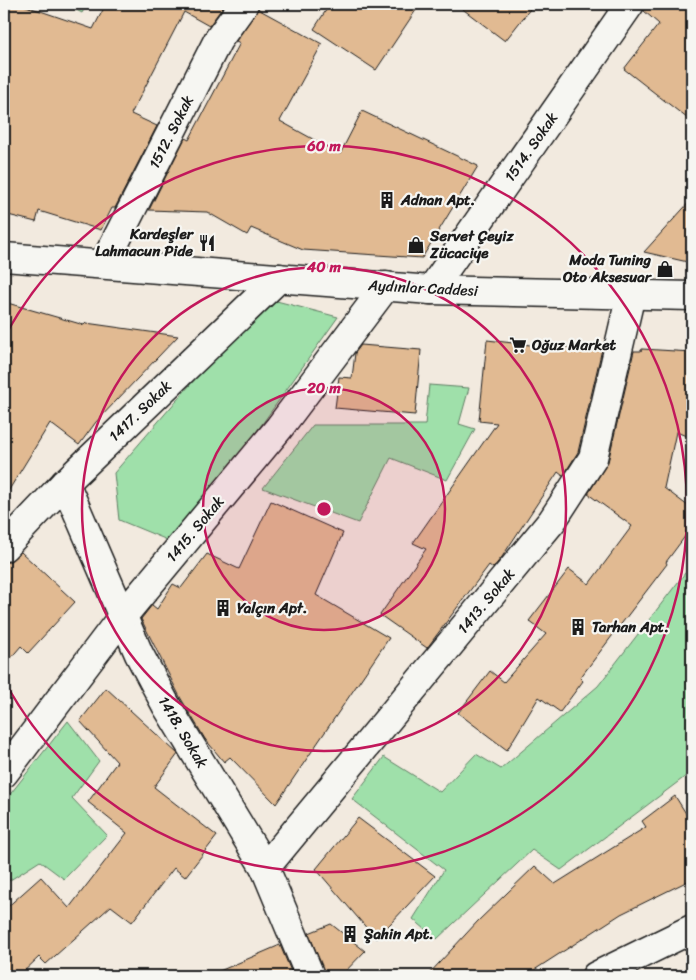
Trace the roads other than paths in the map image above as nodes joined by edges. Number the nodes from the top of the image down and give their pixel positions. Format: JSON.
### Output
{"nodes":[{"id":1,"x":244,"y":4,"type":"edge"},
{"id":2,"x":630,"y":4,"type":"edge"},
{"id":3,"x":4,"y":257,"type":"edge"},
{"id":4,"x":104,"y":264,"type":"junction"},
{"id":5,"x":278,"y":278,"type":"junction"},
{"id":6,"x":386,"y":286,"type":"junction"},
{"id":7,"x":431,"y":290,"type":"junction"},
{"id":8,"x":631,"y":294,"type":"junction"},
{"id":9,"x":692,"y":296,"type":"edge"},
{"id":10,"x":65,"y":483,"type":"junction"},
{"id":11,"x":4,"y":547,"type":"edge"},
{"id":12,"x":122,"y":617,"type":"junction"},
{"id":13,"x":4,"y":773,"type":"edge"},
{"id":14,"x":265,"y":868,"type":"junction"},
{"id":15,"x":692,"y":929,"type":"edge"},
{"id":16,"x":310,"y":976,"type":"edge"},
{"id":17,"x":596,"y":976,"type":"edge"}],
"edges":[{"from":1,"to":4,"type":"street","name":"1512. Sokak"},
{"from":2,"to":7,"type":"street","name":"1514. Sokak"},
{"from":3,"to":4,"type":"street","name":"Aydınlar Caddesi"},
{"from":4,"to":5,"type":"street","name":"Aydınlar Caddesi"},
{"from":5,"to":6,"type":"street","name":"Aydınlar Caddesi"},
{"from":5,"to":10,"type":"street","name":"1417. Sokak"},
{"from":6,"to":7,"type":"street","name":"Aydınlar Caddesi"},
{"from":6,"to":12,"type":"street","name":"1415. Sokak"},
{"from":7,"to":8,"type":"street","name":"Aydınlar Caddesi"},
{"from":8,"to":9,"type":"street","name":"Aydınlar Caddesi"},
{"from":8,"to":14,"type":"street","name":"1413. Sokak"},
{"from":10,"to":11,"type":"street","name":"1417. Sokak"},
{"from":10,"to":12,"type":"street","name":"1418. Sokak"},
{"from":12,"to":13,"type":"street","name":"1415. Sokak"},
{"from":12,"to":14,"type":"street","name":"1418. Sokak"},
{"from":14,"to":16,"type":"street","name":"1418. Sokak"},
{"from":15,"to":17,"type":"street"}]}
